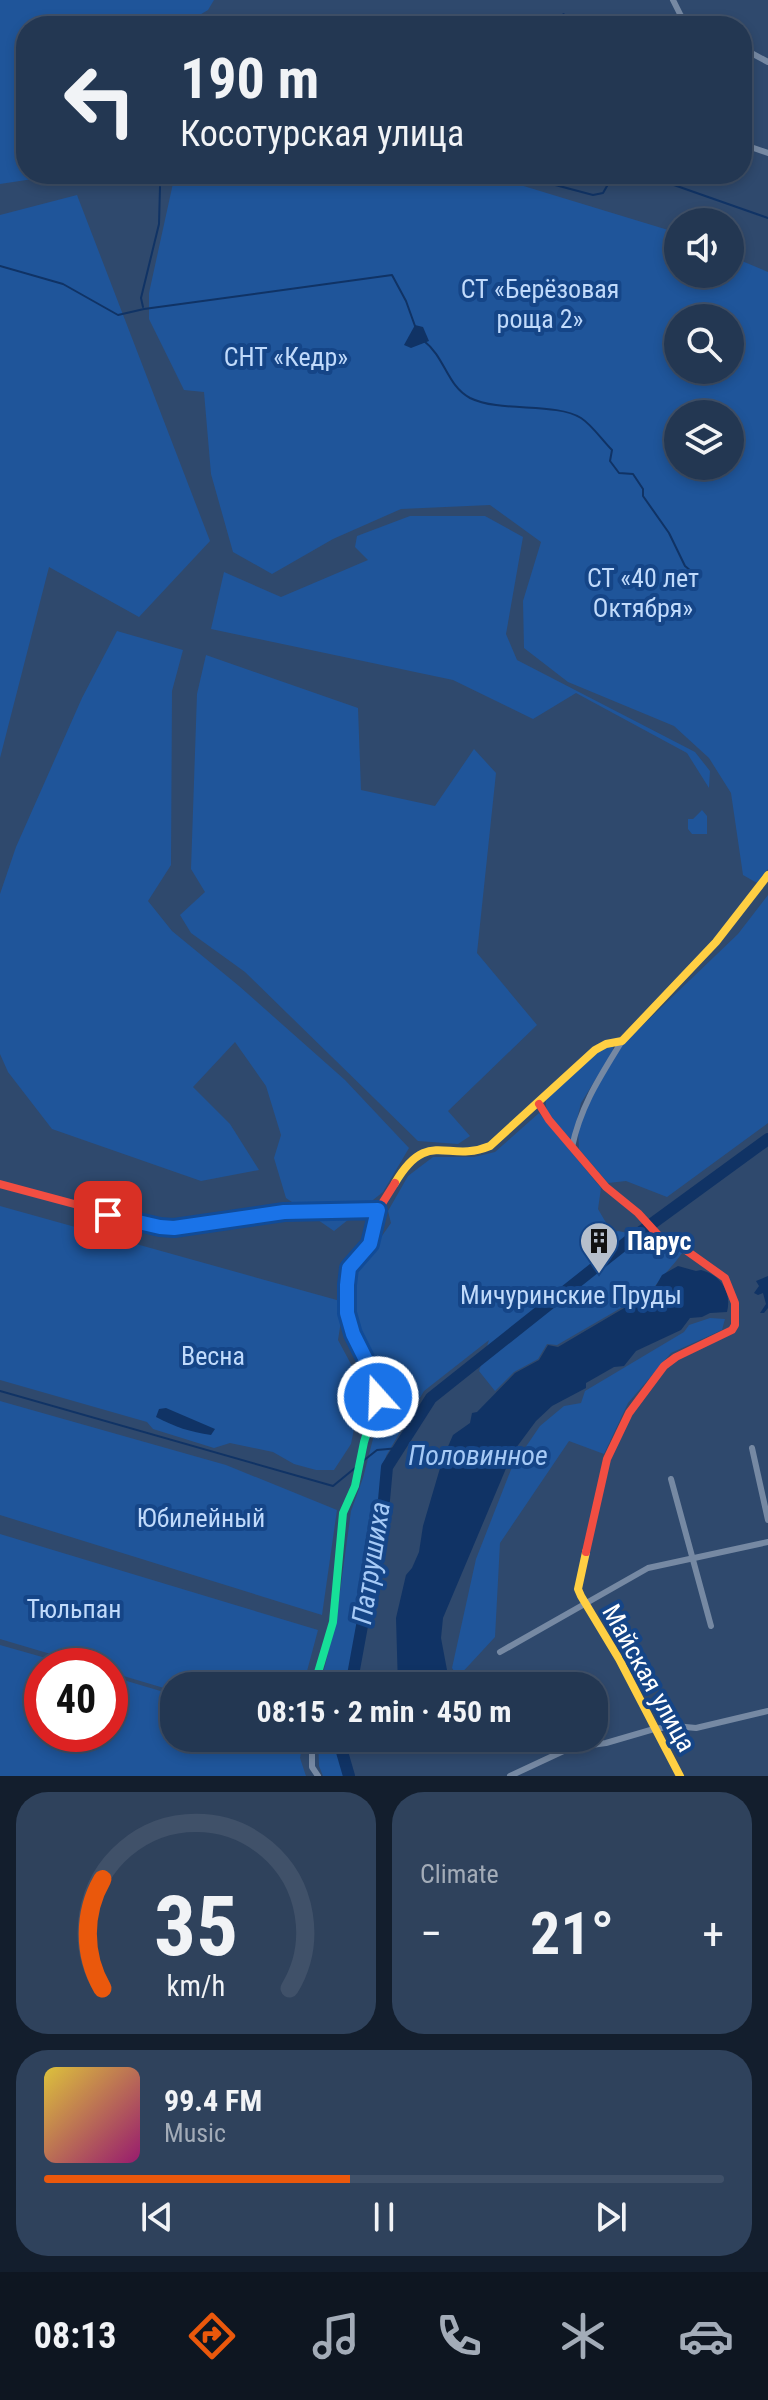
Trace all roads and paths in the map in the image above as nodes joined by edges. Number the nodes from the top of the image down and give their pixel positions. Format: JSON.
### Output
{"nodes":[{"id":1,"x":673,"y":0,"type":"edge"},
{"id":2,"x":681,"y":16,"type":"edge"},
{"id":3,"x":768,"y":875,"type":"edge"},
{"id":4,"x":622,"y":1041,"type":"junction"},
{"id":5,"x":539,"y":1104,"type":"junction"},
{"id":6,"x":572,"y":1147,"type":"junction"},
{"id":7,"x":0,"y":1184,"type":"edge"},
{"id":8,"x":378,"y":1210,"type":"junction"},
{"id":9,"x":752,"y":1448,"type":"dead end"},
{"id":10,"x":671,"y":1479,"type":"dead end"},
{"id":11,"x":768,"y":1520,"type":"edge"},
{"id":12,"x":768,"y":1542,"type":"edge"},
{"id":13,"x":692,"y":1557,"type":"junction"},
{"id":14,"x":584,"y":1603,"type":"junction"},
{"id":15,"x":711,"y":1626,"type":"dead end"},
{"id":16,"x":500,"y":1652,"type":"dead end"},
{"id":17,"x":318,"y":1672,"type":"edge"},
{"id":18,"x":768,"y":1711,"type":"edge"},
{"id":19,"x":654,"y":1729,"type":"junction"},
{"id":20,"x":312,"y":1752,"type":"edge"},
{"id":21,"x":318,"y":1776,"type":"edge"},
{"id":22,"x":510,"y":1776,"type":"edge"},
{"id":23,"x":680,"y":1776,"type":"edge"}],
"edges":[{"from":1,"to":2,"type":"street"},
{"from":3,"to":4,"type":"street"},
{"from":4,"to":5,"type":"street"},
{"from":4,"to":6,"type":"street"},
{"from":5,"to":6,"type":"street"},
{"from":5,"to":8,"type":"street"},
{"from":6,"to":14,"type":"street","name":"Майская улица"},
{"from":7,"to":8,"type":"street"},
{"from":8,"to":17,"type":"street"},
{"from":9,"to":11,"type":"street"},
{"from":10,"to":13,"type":"street"},
{"from":12,"to":13,"type":"street"},
{"from":13,"to":14,"type":"street"},
{"from":13,"to":15,"type":"street"},
{"from":14,"to":16,"type":"street"},
{"from":14,"to":19,"type":"street","name":"Майская улица"},
{"from":18,"to":19,"type":"street"},
{"from":19,"to":22,"type":"street"},
{"from":19,"to":23,"type":"street","name":"Майская улица"},
{"from":20,"to":21,"type":"street"}]}
